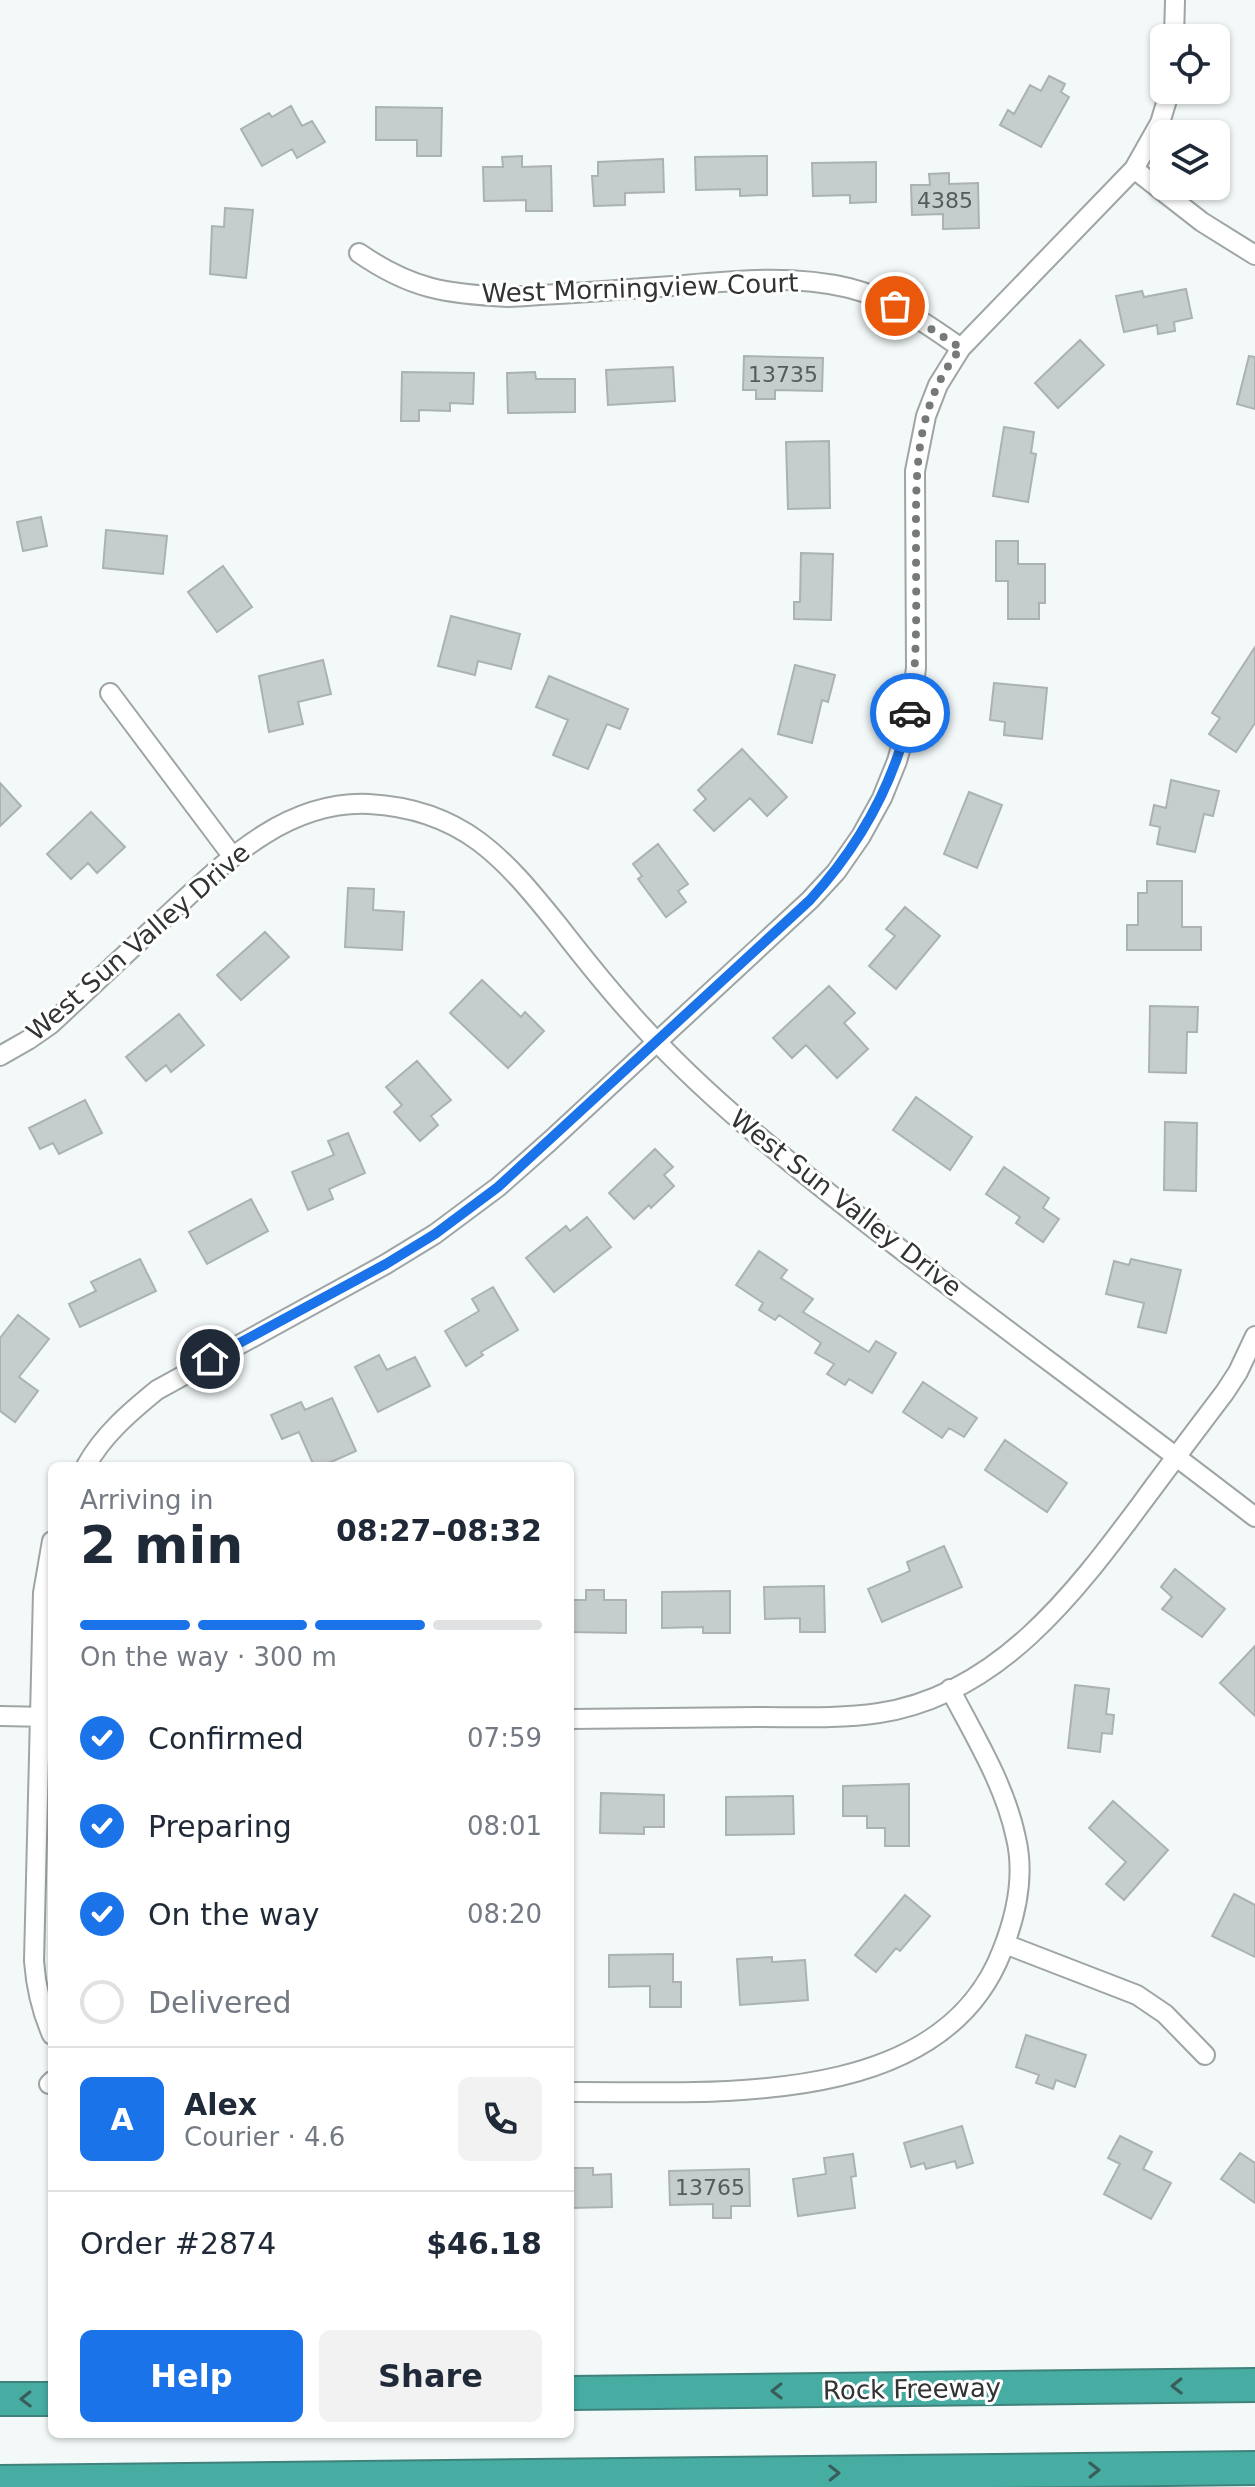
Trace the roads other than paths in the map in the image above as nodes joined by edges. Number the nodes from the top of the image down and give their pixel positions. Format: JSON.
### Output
{"nodes":[{"id":1,"x":1175,"y":0,"type":"edge"},
{"id":2,"x":1174,"y":24,"type":"edge"},
{"id":3,"x":1166,"y":104,"type":"edge"},
{"id":4,"x":1134,"y":169,"type":"junction"},
{"id":5,"x":359,"y":253,"type":"dead end"},
{"id":6,"x":1255,"y":255,"type":"edge"},
{"id":7,"x":961,"y":348,"type":"junction"},
{"id":8,"x":110,"y":693,"type":"dead end"},
{"id":9,"x":233,"y":857,"type":"junction"},
{"id":10,"x":658,"y":1041,"type":"junction"},
{"id":11,"x":0,"y":1056,"type":"edge"},
{"id":12,"x":1255,"y":1336,"type":"edge"},
{"id":13,"x":1176,"y":1457,"type":"junction"},
{"id":14,"x":88,"y":1462,"type":"edge"},
{"id":15,"x":1255,"y":1517,"type":"edge"},
{"id":16,"x":48,"y":1564,"type":"edge"},
{"id":17,"x":950,"y":1689,"type":"junction"},
{"id":18,"x":0,"y":1716,"type":"edge"},
{"id":19,"x":46,"y":1717,"type":"edge"},
{"id":20,"x":574,"y":1719,"type":"edge"},
{"id":21,"x":1005,"y":1944,"type":"junction"},
{"id":22,"x":48,"y":2026,"type":"edge"},
{"id":23,"x":1205,"y":2055,"type":"dead end"},
{"id":24,"x":574,"y":2092,"type":"edge"},
{"id":25,"x":1255,"y":2385,"type":"edge"},
{"id":26,"x":574,"y":2393,"type":"edge"},
{"id":27,"x":0,"y":2399,"type":"edge"},
{"id":28,"x":48,"y":2399,"type":"edge"},
{"id":29,"x":1255,"y":2468,"type":"edge"},
{"id":30,"x":0,"y":2482,"type":"edge"}],
"edges":[{"from":1,"to":2,"type":"street"},
{"from":3,"to":4,"type":"street"},
{"from":4,"to":6,"type":"street"},
{"from":4,"to":7,"type":"street"},
{"from":5,"to":7,"type":"street","name":"West Morningview Court"},
{"from":7,"to":10,"type":"street"},
{"from":8,"to":9,"type":"street"},
{"from":9,"to":10,"type":"street","name":"West Sun Valley Drive"},
{"from":9,"to":11,"type":"street","name":"West Sun Valley Drive"},
{"from":10,"to":13,"type":"street","name":"West Sun Valley Drive"},
{"from":10,"to":14,"type":"street"},
{"from":12,"to":13,"type":"street"},
{"from":13,"to":15,"type":"street","name":"West Sun Valley Drive"},
{"from":13,"to":17,"type":"street"},
{"from":16,"to":19,"type":"street"},
{"from":17,"to":20,"type":"street"},
{"from":17,"to":21,"type":"street"},
{"from":18,"to":19,"type":"street"},
{"from":19,"to":22,"type":"street"},
{"from":21,"to":23,"type":"street"},
{"from":21,"to":24,"type":"street"},
{"from":25,"to":26,"type":"highway","name":"Rock Freeway","one_way":true},
{"from":28,"to":27,"type":"highway","one_way":true},
{"from":30,"to":29,"type":"highway","one_way":true}]}
